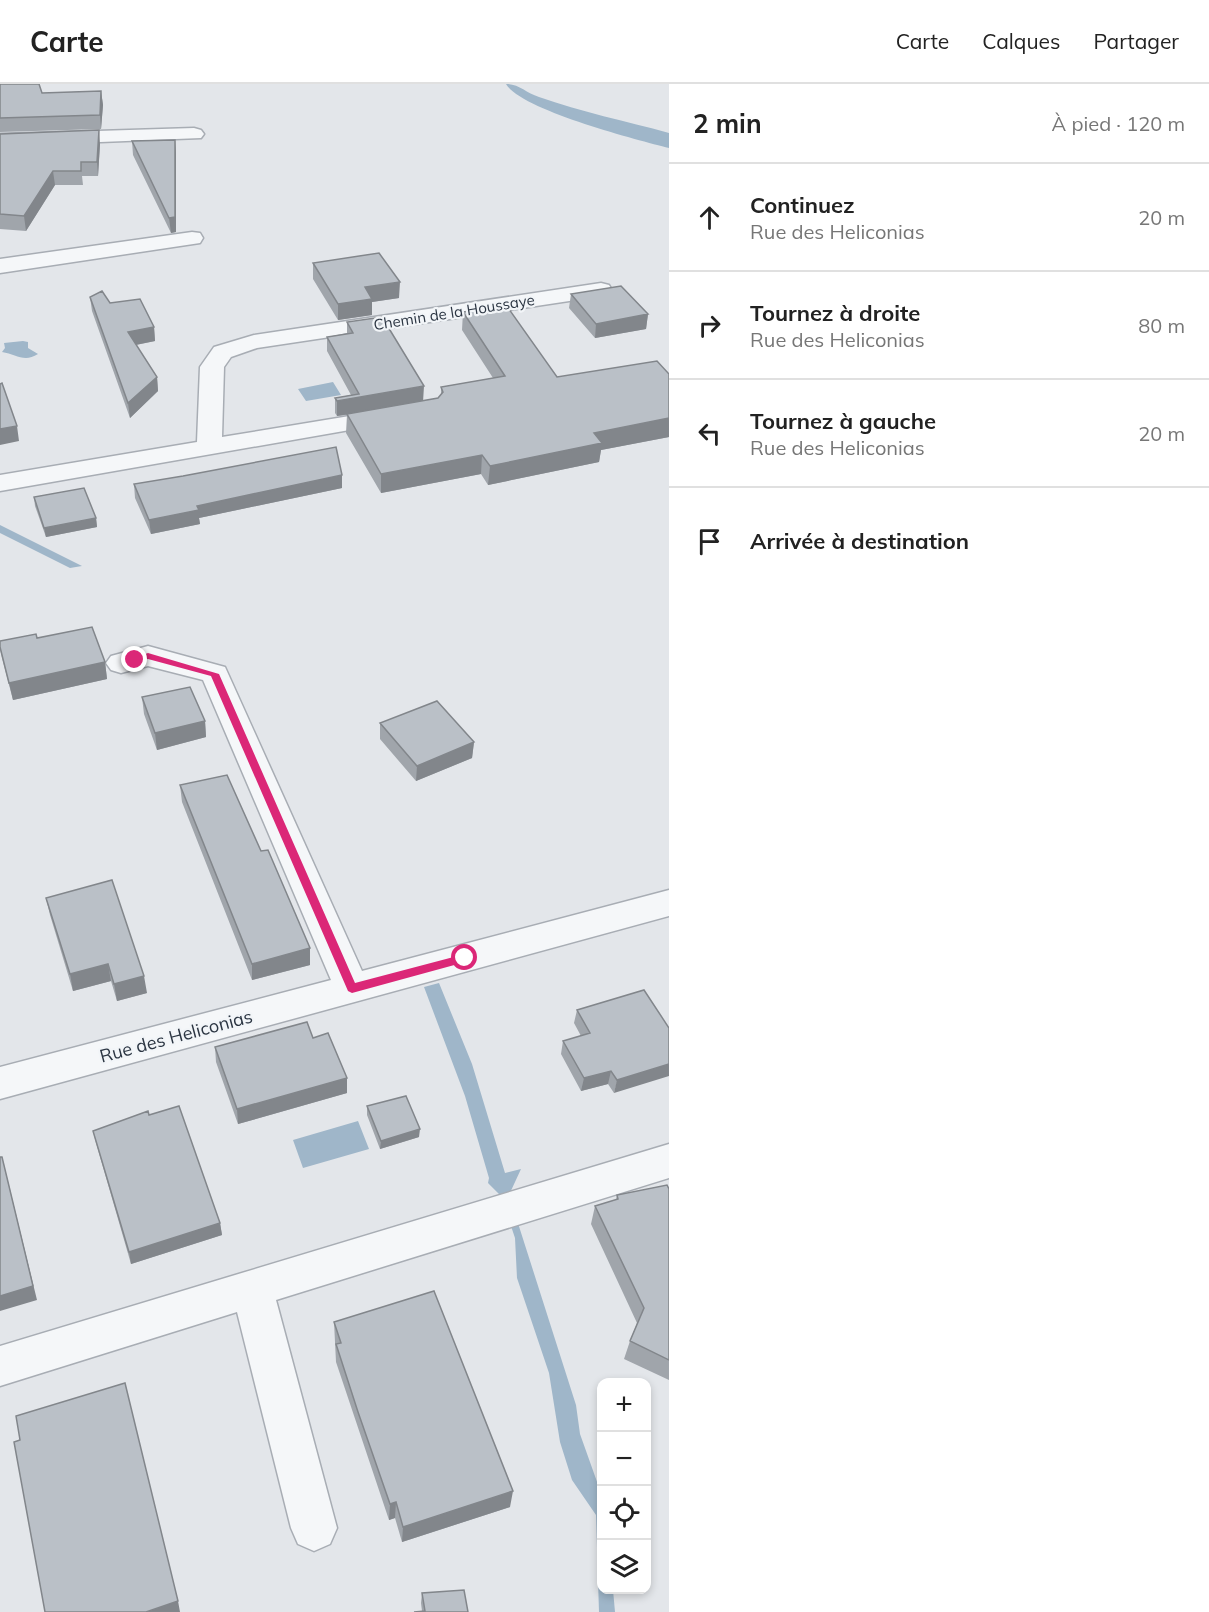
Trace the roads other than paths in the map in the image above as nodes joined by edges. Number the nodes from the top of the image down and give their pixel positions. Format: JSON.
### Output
{"nodes":[{"id":1,"x":194,"y":135,"type":"dead end"},
{"id":2,"x":0,"y":140,"type":"edge"},
{"id":3,"x":192,"y":238,"type":"dead end"},
{"id":4,"x":0,"y":266,"type":"edge"},
{"id":5,"x":601,"y":290,"type":"edge"},
{"id":6,"x":416,"y":412,"type":"edge"},
{"id":7,"x":208,"y":447,"type":"junction"},
{"id":8,"x":0,"y":483,"type":"edge"},
{"id":9,"x":121,"y":663,"type":"dead end"},
{"id":10,"x":669,"y":903,"type":"edge"},
{"id":11,"x":352,"y":988,"type":"junction"},
{"id":12,"x":0,"y":1083,"type":"edge"},
{"id":13,"x":669,"y":1161,"type":"edge"},
{"id":14,"x":252,"y":1288,"type":"junction"},
{"id":15,"x":0,"y":1366,"type":"edge"},
{"id":16,"x":314,"y":1528,"type":"dead end"}],
"edges":[{"from":1,"to":2,"type":"street"},
{"from":3,"to":4,"type":"street"},
{"from":5,"to":7,"type":"street","name":"Chemin de la Houssaye"},
{"from":6,"to":7,"type":"street"},
{"from":7,"to":8,"type":"street"},
{"from":9,"to":11,"type":"street"},
{"from":10,"to":11,"type":"street","name":"Rue des Heliconias"},
{"from":11,"to":12,"type":"street","name":"Rue des Heliconias"},
{"from":13,"to":14,"type":"street"},
{"from":14,"to":15,"type":"street"},
{"from":14,"to":16,"type":"street"}]}
